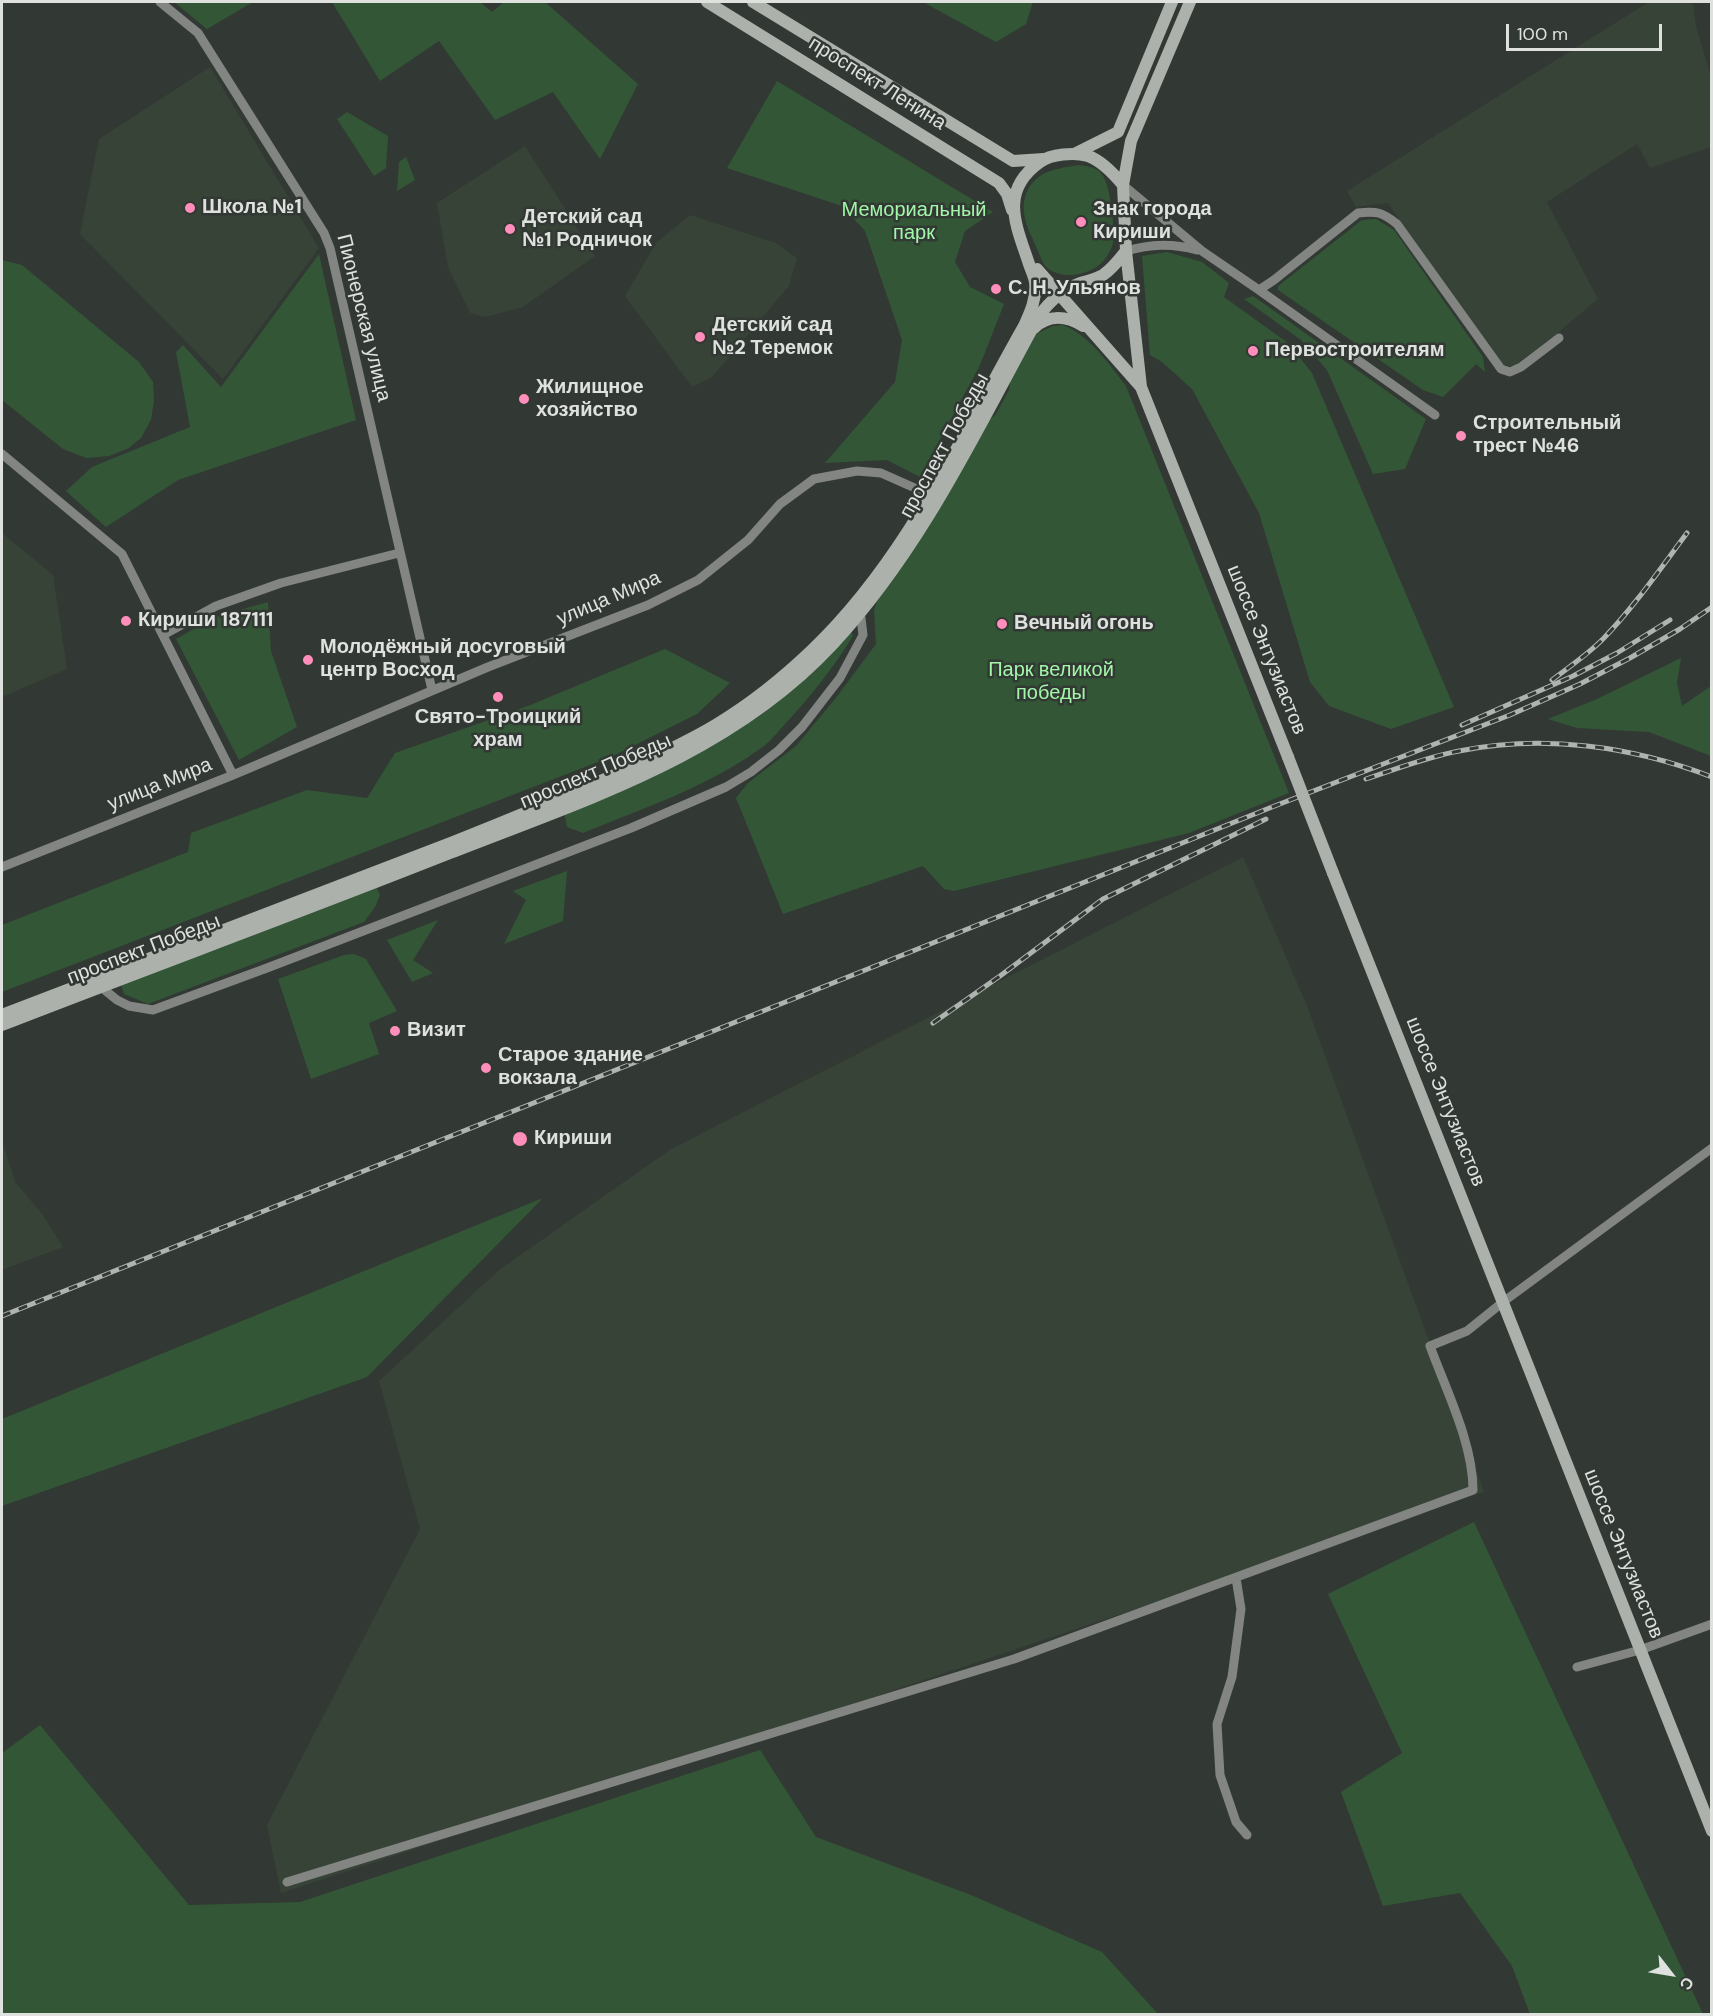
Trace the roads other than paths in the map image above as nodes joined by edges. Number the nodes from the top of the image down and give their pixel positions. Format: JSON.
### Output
{"nodes":[{"id":1,"x":160,"y":2,"type":"edge"},
{"id":2,"x":707,"y":2,"type":"edge"},
{"id":3,"x":753,"y":2,"type":"edge"},
{"id":4,"x":1172,"y":2,"type":"edge"},
{"id":5,"x":1190,"y":2,"type":"edge"},
{"id":6,"x":1074,"y":154,"type":"junction"},
{"id":7,"x":1045,"y":159,"type":"junction"},
{"id":8,"x":1123,"y":185,"type":"junction"},
{"id":9,"x":1013,"y":213,"type":"junction"},
{"id":10,"x":1023,"y":249,"type":"junction"},
{"id":11,"x":1126,"y":251,"type":"junction"},
{"id":12,"x":1202,"y":251,"type":"junction"},
{"id":13,"x":1037,"y":269,"type":"junction"},
{"id":14,"x":1078,"y":284,"type":"junction"},
{"id":15,"x":1258,"y":290,"type":"junction"},
{"id":16,"x":1060,"y":295,"type":"junction"},
{"id":17,"x":1027,"y":329,"type":"junction"},
{"id":18,"x":1092,"y":332,"type":"junction"},
{"id":19,"x":1559,"y":338,"type":"dead end"},
{"id":20,"x":1142,"y":387,"type":"junction"},
{"id":21,"x":1435,"y":415,"type":"dead end"},
{"id":22,"x":2,"y":454,"type":"edge"},
{"id":23,"x":935,"y":497,"type":"junction"},
{"id":24,"x":399,"y":553,"type":"junction"},
{"id":25,"x":858,"y":615,"type":"junction"},
{"id":26,"x":163,"y":635,"type":"junction"},
{"id":27,"x":432,"y":690,"type":"junction"},
{"id":28,"x":233,"y":775,"type":"junction"},
{"id":29,"x":2,"y":867,"type":"edge"},
{"id":30,"x":101,"y":987,"type":"junction"},
{"id":31,"x":2,"y":1015,"type":"edge"},
{"id":32,"x":2,"y":1025,"type":"edge"},
{"id":33,"x":1712,"y":1148,"type":"edge"},
{"id":34,"x":1503,"y":1302,"type":"junction"},
{"id":35,"x":1236,"y":1578,"type":"junction"},
{"id":36,"x":1712,"y":1624,"type":"edge"},
{"id":37,"x":1640,"y":1650,"type":"junction"},
{"id":38,"x":1577,"y":1667,"type":"dead end"},
{"id":39,"x":1710,"y":1823,"type":"edge"},
{"id":40,"x":1247,"y":1835,"type":"dead end"},
{"id":41,"x":287,"y":1882,"type":"dead end"}],
"edges":[{"from":1,"to":24,"type":"street","name":"Пионерская улица"},
{"from":2,"to":9,"type":"main road","name":"проспект Ленина"},
{"from":3,"to":7,"type":"main road","name":"проспект Ленина"},
{"from":4,"to":6,"type":"main road"},
{"from":5,"to":8,"type":"main road"},
{"from":6,"to":7,"type":"main road"},
{"from":6,"to":8,"type":"main road"},
{"from":7,"to":9,"type":"main road"},
{"from":8,"to":11,"type":"main road"},
{"from":8,"to":12,"type":"street"},
{"from":9,"to":10,"type":"main road"},
{"from":10,"to":13,"type":"main road"},
{"from":10,"to":17,"type":"main road"},
{"from":11,"to":12,"type":"street"},
{"from":11,"to":14,"type":"main road"},
{"from":11,"to":20,"type":"main road"},
{"from":12,"to":15,"type":"street"},
{"from":13,"to":14,"type":"main road"},
{"from":13,"to":16,"type":"main road"},
{"from":14,"to":16,"type":"main road"},
{"from":15,"to":19,"type":"street"},
{"from":15,"to":21,"type":"street"},
{"from":16,"to":17,"type":"main road"},
{"from":16,"to":18,"type":"main road"},
{"from":17,"to":18,"type":"main road"},
{"from":17,"to":23,"type":"main road","name":"проспект Победы"},
{"from":18,"to":20,"type":"main road"},
{"from":20,"to":34,"type":"main road","name":"шоссе Энтузиастов","bridge":true},
{"from":22,"to":26,"type":"street"},
{"from":23,"to":25,"type":"main road","name":"проспект Победы"},
{"from":23,"to":27,"type":"street","name":"улица Мира"},
{"from":23,"to":31,"type":"main road","name":"проспект Победы"},
{"from":24,"to":26,"type":"street"},
{"from":24,"to":27,"type":"street","name":"Пионерская улица"},
{"from":25,"to":30,"type":"main road","name":"проспект Победы"},
{"from":25,"to":30,"type":"street"},
{"from":26,"to":28,"type":"street"},
{"from":27,"to":28,"type":"street","name":"улица Мира"},
{"from":28,"to":29,"type":"street","name":"улица Мира"},
{"from":30,"to":32,"type":"main road","name":"проспект Победы"},
{"from":33,"to":34,"type":"street"},
{"from":34,"to":35,"type":"street"},
{"from":34,"to":37,"type":"main road","name":"шоссе Энтузиастов"},
{"from":35,"to":40,"type":"street"},
{"from":35,"to":41,"type":"street"},
{"from":36,"to":37,"type":"street"},
{"from":37,"to":38,"type":"street"},
{"from":37,"to":39,"type":"main road","name":"шоссе Энтузиастов"}]}
